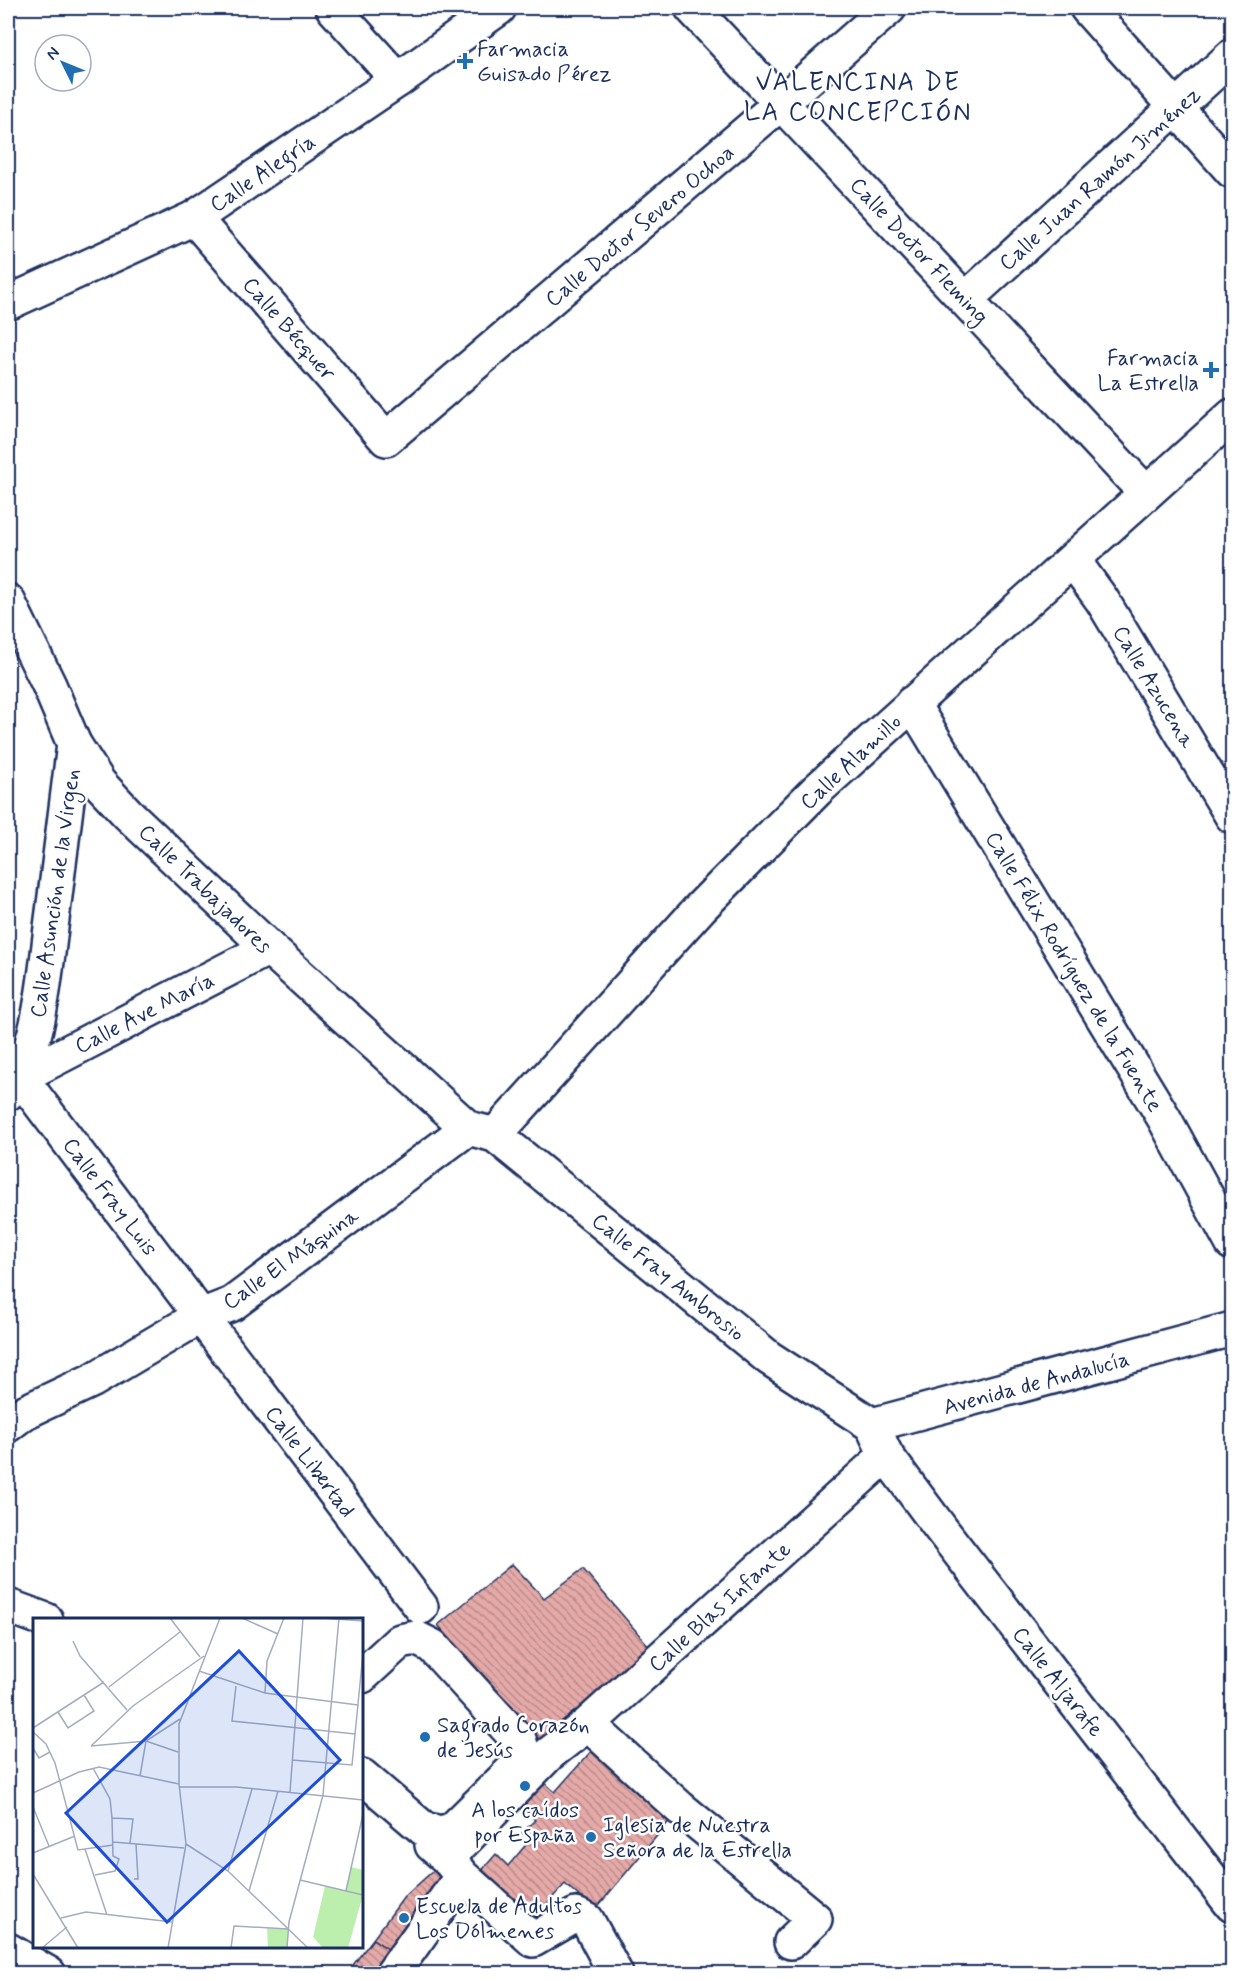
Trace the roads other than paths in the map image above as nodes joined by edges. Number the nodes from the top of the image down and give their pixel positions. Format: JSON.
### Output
{"nodes":[{"id":1,"x":333,"y":8,"type":"edge"},
{"id":2,"x":499,"y":8,"type":"edge"},
{"id":3,"x":692,"y":8,"type":"edge"},
{"id":4,"x":889,"y":8,"type":"edge"},
{"id":5,"x":1087,"y":8,"type":"edge"},
{"id":6,"x":1233,"y":56,"type":"edge"},
{"id":7,"x":398,"y":80,"type":"junction"},
{"id":8,"x":783,"y":102,"type":"junction"},
{"id":9,"x":1176,"y":108,"type":"junction"},
{"id":10,"x":1233,"y":171,"type":"edge"},
{"id":11,"x":194,"y":218,"type":"junction"},
{"id":12,"x":966,"y":299,"type":"junction"},
{"id":13,"x":8,"y":303,"type":"edge"},
{"id":14,"x":1233,"y":416,"type":"edge"},
{"id":15,"x":386,"y":439,"type":"joint"},
{"id":16,"x":1146,"y":493,"type":"junction"},
{"id":17,"x":1073,"y":560,"type":"junction"},
{"id":18,"x":8,"y":601,"type":"edge"},
{"id":19,"x":912,"y":703,"type":"junction"},
{"id":20,"x":74,"y":744,"type":"junction"},
{"id":21,"x":1233,"y":816,"type":"edge"},
{"id":22,"x":269,"y":948,"type":"junction"},
{"id":23,"x":14,"y":1085,"type":"edge"},
{"id":24,"x":482,"y":1131,"type":"junction"},
{"id":25,"x":1233,"y":1243,"type":"edge"},
{"id":26,"x":201,"y":1316,"type":"junction"},
{"id":27,"x":1233,"y":1329,"type":"edge"},
{"id":28,"x":8,"y":1425,"type":"edge"},
{"id":29,"x":872,"y":1425,"type":"junction"},
{"id":30,"x":886,"y":1455,"type":"junction"},
{"id":31,"x":8,"y":1606,"type":"edge"},
{"id":32,"x":421,"y":1607,"type":"junction"},
{"id":33,"x":41,"y":1618,"type":"edge"},
{"id":34,"x":363,"y":1664,"type":"edge"},
{"id":35,"x":363,"y":1675,"type":"edge"},
{"id":36,"x":588,"y":1724,"type":"junction"},
{"id":37,"x":549,"y":1754,"type":"junction"},
{"id":38,"x":363,"y":1777,"type":"edge"},
{"id":39,"x":363,"y":1787,"type":"edge"},
{"id":40,"x":455,"y":1867,"type":"junction"},
{"id":41,"x":1233,"y":1905,"type":"edge"},
{"id":42,"x":791,"y":1942,"type":"dead end"},
{"id":43,"x":8,"y":1950,"type":"edge"},
{"id":44,"x":49,"y":1974,"type":"edge"},
{"id":45,"x":392,"y":1974,"type":"edge"},
{"id":46,"x":616,"y":1974,"type":"edge"}],
"edges":[{"from":1,"to":7,"type":"street"},
{"from":2,"to":7,"type":"street","name":"Calle Alegría"},
{"from":3,"to":8,"type":"street","name":"Calle Doctor Fleming"},
{"from":4,"to":8,"type":"street","name":"Calle Doctor Severo Ochoa"},
{"from":5,"to":9,"type":"street"},
{"from":6,"to":9,"type":"street","name":"Calle Juan Ramón Jiménez"},
{"from":7,"to":11,"type":"street","name":"Calle Alegría"},
{"from":8,"to":12,"type":"street","name":"Calle Doctor Fleming"},
{"from":8,"to":15,"type":"street","name":"Calle Doctor Severo Ochoa"},
{"from":9,"to":10,"type":"street"},
{"from":9,"to":12,"type":"street","name":"Calle Juan Ramón Jiménez"},
{"from":11,"to":13,"type":"street","name":"Calle Alegría"},
{"from":11,"to":15,"type":"street","name":"Calle Bécquer"},
{"from":12,"to":16,"type":"street","name":"Calle Doctor Fleming"},
{"from":14,"to":16,"type":"street","name":"Calle Alamillo"},
{"from":16,"to":17,"type":"street","name":"Calle Alamillo"},
{"from":17,"to":19,"type":"street","name":"Calle Alamillo"},
{"from":17,"to":21,"type":"street","name":"Calle Azucena"},
{"from":18,"to":20,"type":"street","name":"Calle Trabajadores"},
{"from":19,"to":24,"type":"street","name":"Calle Alamillo"},
{"from":19,"to":25,"type":"street","name":"Calle Félix Rodríguez de la Fuente"},
{"from":20,"to":22,"type":"street","name":"Calle Trabajadores"},
{"from":20,"to":23,"type":"street","name":"Calle Asunción de la Virgen"},
{"from":22,"to":23,"type":"street","name":"Calle Ave María"},
{"from":22,"to":24,"type":"street","name":"Calle Trabajadores"},
{"from":23,"to":26,"type":"street","name":"Calle Fray Luis"},
{"from":24,"to":26,"type":"street","name":"Calle El Máquina"},
{"from":24,"to":29,"type":"street","name":"Calle Fray Ambrosio"},
{"from":26,"to":28,"type":"street","name":"Calle El Máquina"},
{"from":26,"to":32,"type":"street","name":"Calle Libertad"},
{"from":27,"to":29,"type":"street","name":"Avenida de Andalucía"},
{"from":29,"to":30,"type":"street"},
{"from":30,"to":36,"type":"street","name":"Calle Blas Infante"},
{"from":30,"to":41,"type":"street","name":"Calle Aljarafe"},
{"from":31,"to":33,"type":"street"},
{"from":32,"to":34,"type":"street"},
{"from":32,"to":37,"type":"street","name":"Calle Libertad"},
{"from":35,"to":38,"type":"street"},
{"from":36,"to":37,"type":"street","name":"Calle Blas Infante"},
{"from":36,"to":42,"type":"street"},
{"from":37,"to":40,"type":"street","name":"Calle Blas Infante"},
{"from":39,"to":40,"type":"street"},
{"from":40,"to":45,"type":"street","name":"Calle Blas Infante"},
{"from":40,"to":46,"type":"street"},
{"from":43,"to":44,"type":"street"}]}
